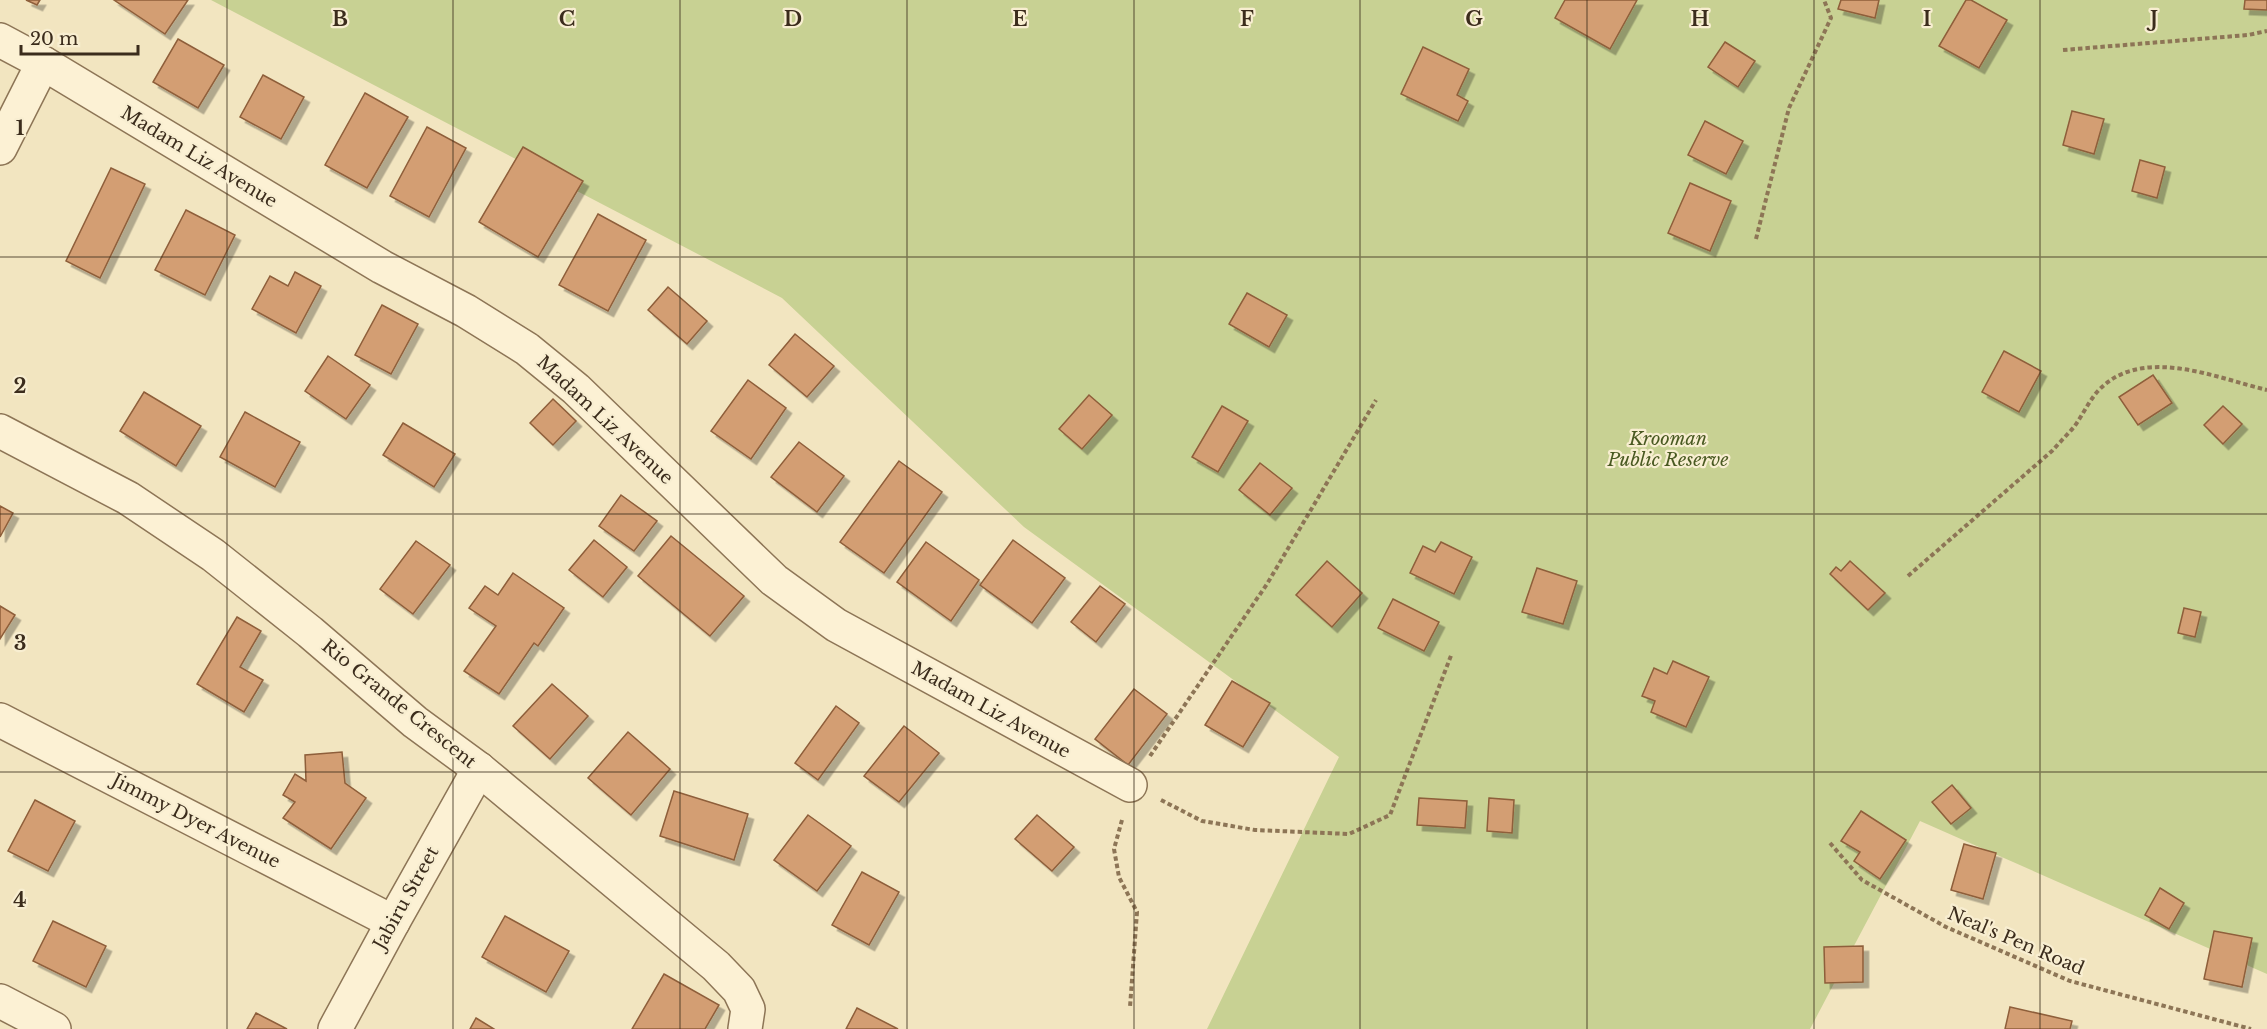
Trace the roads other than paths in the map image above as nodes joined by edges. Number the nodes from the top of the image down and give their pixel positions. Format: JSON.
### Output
{"nodes":[{"id":1,"x":0,"y":40,"type":"edge"},
{"id":2,"x":44,"y":63,"type":"junction"},
{"id":3,"x":0,"y":147,"type":"edge"},
{"id":4,"x":0,"y":431,"type":"edge"},
{"id":5,"x":0,"y":720,"type":"edge"},
{"id":6,"x":480,"y":769,"type":"junction"},
{"id":7,"x":1130,"y":785,"type":"road end"},
{"id":8,"x":393,"y":922,"type":"junction"},
{"id":9,"x":0,"y":1001,"type":"edge"},
{"id":10,"x":54,"y":1029,"type":"edge"},
{"id":11,"x":335,"y":1029,"type":"edge"},
{"id":12,"x":745,"y":1029,"type":"edge"}],
"edges":[{"from":1,"to":2,"type":"street","name":"Madam Liz Avenue"},
{"from":2,"to":3,"type":"street"},
{"from":2,"to":7,"type":"street","name":"Madam Liz Avenue"},
{"from":4,"to":6,"type":"street","name":"Rio Grande Crescent"},
{"from":5,"to":8,"type":"street","name":"Jimmy Dyer Avenue"},
{"from":6,"to":8,"type":"street","name":"Jabiru Street"},
{"from":6,"to":12,"type":"street","name":"Rio Grande Crescent"},
{"from":8,"to":11,"type":"street","name":"Jabiru Street"},
{"from":9,"to":10,"type":"street"}]}
